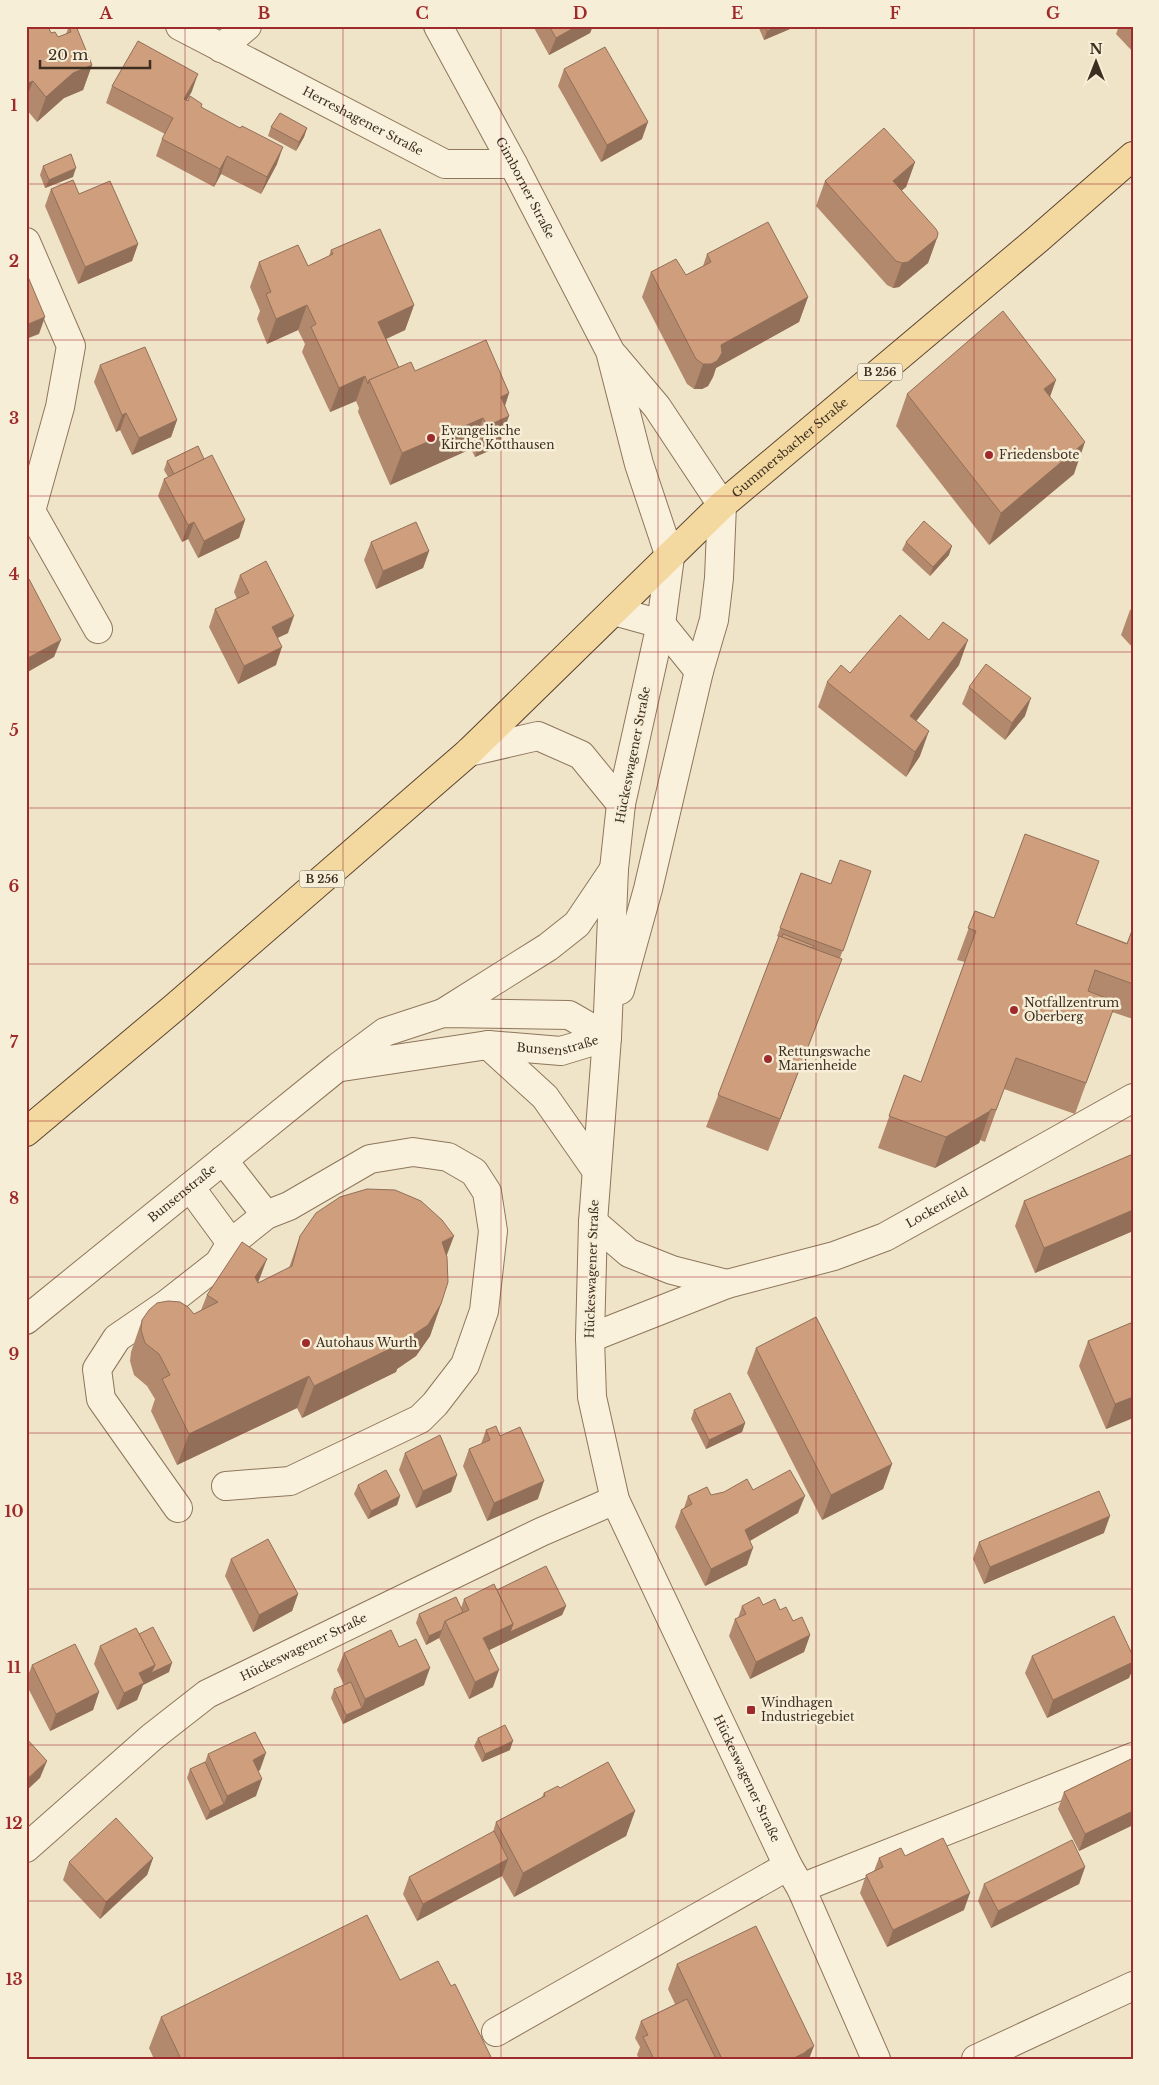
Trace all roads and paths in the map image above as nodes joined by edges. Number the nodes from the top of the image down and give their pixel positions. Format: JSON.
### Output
{"nodes":[{"id":1,"x":180,"y":26,"type":"edge"},
{"id":2,"x":247,"y":26,"type":"edge"},
{"id":3,"x":438,"y":26,"type":"edge"},
{"id":4,"x":221,"y":48,"type":"junction"},
{"id":5,"x":1133,"y":156,"type":"edge"},
{"id":6,"x":513,"y":164,"type":"junction"},
{"id":7,"x":26,"y":242,"type":"edge"},
{"id":8,"x":610,"y":351,"type":"junction"},
{"id":9,"x":722,"y":505,"type":"junction"},
{"id":10,"x":29,"y":512,"type":"edge"},
{"id":11,"x":670,"y":557,"type":"junction"},
{"id":12,"x":614,"y":611,"type":"junction"},
{"id":13,"x":661,"y":624,"type":"junction"},
{"id":14,"x":98,"y":629,"type":"dead end"},
{"id":15,"x":699,"y":671,"type":"junction"},
{"id":16,"x":469,"y":752,"type":"junction"},
{"id":17,"x":620,"y":804,"type":"junction"},
{"id":18,"x":614,"y":869,"type":"junction"},
{"id":19,"x":443,"y":1012,"type":"junction"},
{"id":20,"x":607,"y":1037,"type":"junction"},
{"id":21,"x":488,"y":1045,"type":"junction"},
{"id":22,"x":338,"y":1067,"type":"junction"},
{"id":23,"x":1133,"y":1098,"type":"edge"},
{"id":24,"x":26,"y":1132,"type":"edge"},
{"id":25,"x":223,"y":1160,"type":"junction"},
{"id":26,"x":596,"y":1170,"type":"junction"},
{"id":27,"x":190,"y":1187,"type":"junction"},
{"id":28,"x":266,"y":1215,"type":"junction"},
{"id":29,"x":593,"y":1222,"type":"junction"},
{"id":30,"x":231,"y":1243,"type":"junction"},
{"id":31,"x":727,"y":1284,"type":"junction"},
{"id":32,"x":26,"y":1320,"type":"edge"},
{"id":33,"x":590,"y":1338,"type":"junction"},
{"id":34,"x":226,"y":1486,"type":"dead end"},
{"id":35,"x":615,"y":1500,"type":"junction"},
{"id":36,"x":178,"y":1508,"type":"dead end"},
{"id":37,"x":1133,"y":1757,"type":"edge"},
{"id":38,"x":26,"y":1848,"type":"edge"},
{"id":39,"x":794,"y":1877,"type":"junction"},
{"id":40,"x":1133,"y":1986,"type":"edge"},
{"id":41,"x":496,"y":2032,"type":"dead end"},
{"id":42,"x":876,"y":2059,"type":"edge"},
{"id":43,"x":976,"y":2059,"type":"edge"}],
"edges":[{"from":1,"to":4,"type":"street","name":"Herreshagener Straße"},
{"from":2,"to":4,"type":"street"},
{"from":3,"to":6,"type":"street","name":"Gimborner Straße"},
{"from":4,"to":6,"type":"street","name":"Herreshagener Straße"},
{"from":5,"to":9,"type":"main road","name":"Gummersbacher Straße","number":"B 256"},
{"from":6,"to":8,"type":"street","name":"Gimborner Straße"},
{"from":7,"to":10,"type":"street"},
{"from":8,"to":9,"type":"street","name":"Gimborner Straße"},
{"from":8,"to":11,"type":"street","name":"Gimborner Straße"},
{"from":9,"to":11,"type":"main road","name":"Gummersbacher Straße","number":"B 256"},
{"from":9,"to":15,"type":"street","name":"Hückeswagener Straße"},
{"from":10,"to":14,"type":"street"},
{"from":11,"to":12,"type":"main road","name":"Gummersbacher Straße","number":"B 256"},
{"from":11,"to":13,"type":"street","name":"Hückeswagener Straße"},
{"from":12,"to":13,"type":"street"},
{"from":12,"to":16,"type":"main road","number":"B 256"},
{"from":13,"to":15,"type":"street"},
{"from":13,"to":17,"type":"street","name":"Hückeswagener Straße"},
{"from":15,"to":20,"type":"street","name":"Hückeswagener Straße"},
{"from":16,"to":17,"type":"street"},
{"from":16,"to":24,"type":"main road","number":"B 256"},
{"from":17,"to":18,"type":"street","name":"Hückeswagener Straße"},
{"from":18,"to":19,"type":"street","name":"Bunsenstraße"},
{"from":18,"to":20,"type":"street","name":"Hückeswagener Straße"},
{"from":19,"to":20,"type":"street","name":"Bunsenstraße"},
{"from":19,"to":22,"type":"street","name":"Bunsenstraße"},
{"from":20,"to":21,"type":"street","name":"Bunsenstraße"},
{"from":20,"to":26,"type":"street","name":"Hückeswagener Straße"},
{"from":21,"to":22,"type":"street","name":"Bunsenstraße"},
{"from":21,"to":26,"type":"street","name":"Bunsenstraße"},
{"from":22,"to":25,"type":"street","name":"Bunsenstraße"},
{"from":23,"to":31,"type":"street","name":"Lockenfeld"},
{"from":25,"to":27,"type":"street","name":"Bunsenstraße"},
{"from":25,"to":28,"type":"street"},
{"from":26,"to":29,"type":"street","name":"Hückeswagener Straße"},
{"from":27,"to":30,"type":"street"},
{"from":27,"to":32,"type":"street","name":"Bunsenstraße"},
{"from":28,"to":30,"type":"street"},
{"from":28,"to":34,"type":"street"},
{"from":29,"to":31,"type":"street","name":"Lockenfeld"},
{"from":29,"to":33,"type":"street","name":"Hückeswagener Straße"},
{"from":30,"to":36,"type":"street"},
{"from":31,"to":33,"type":"street","name":"Lockenfeld"},
{"from":33,"to":35,"type":"street","name":"Hückeswagener Straße"},
{"from":35,"to":38,"type":"street","name":"Hückeswagener Straße"},
{"from":35,"to":39,"type":"street","name":"Hückeswagener Straße"},
{"from":37,"to":39,"type":"street"},
{"from":39,"to":41,"type":"street"},
{"from":39,"to":42,"type":"street","name":"Hückeswagener Straße"},
{"from":40,"to":43,"type":"street"}]}
